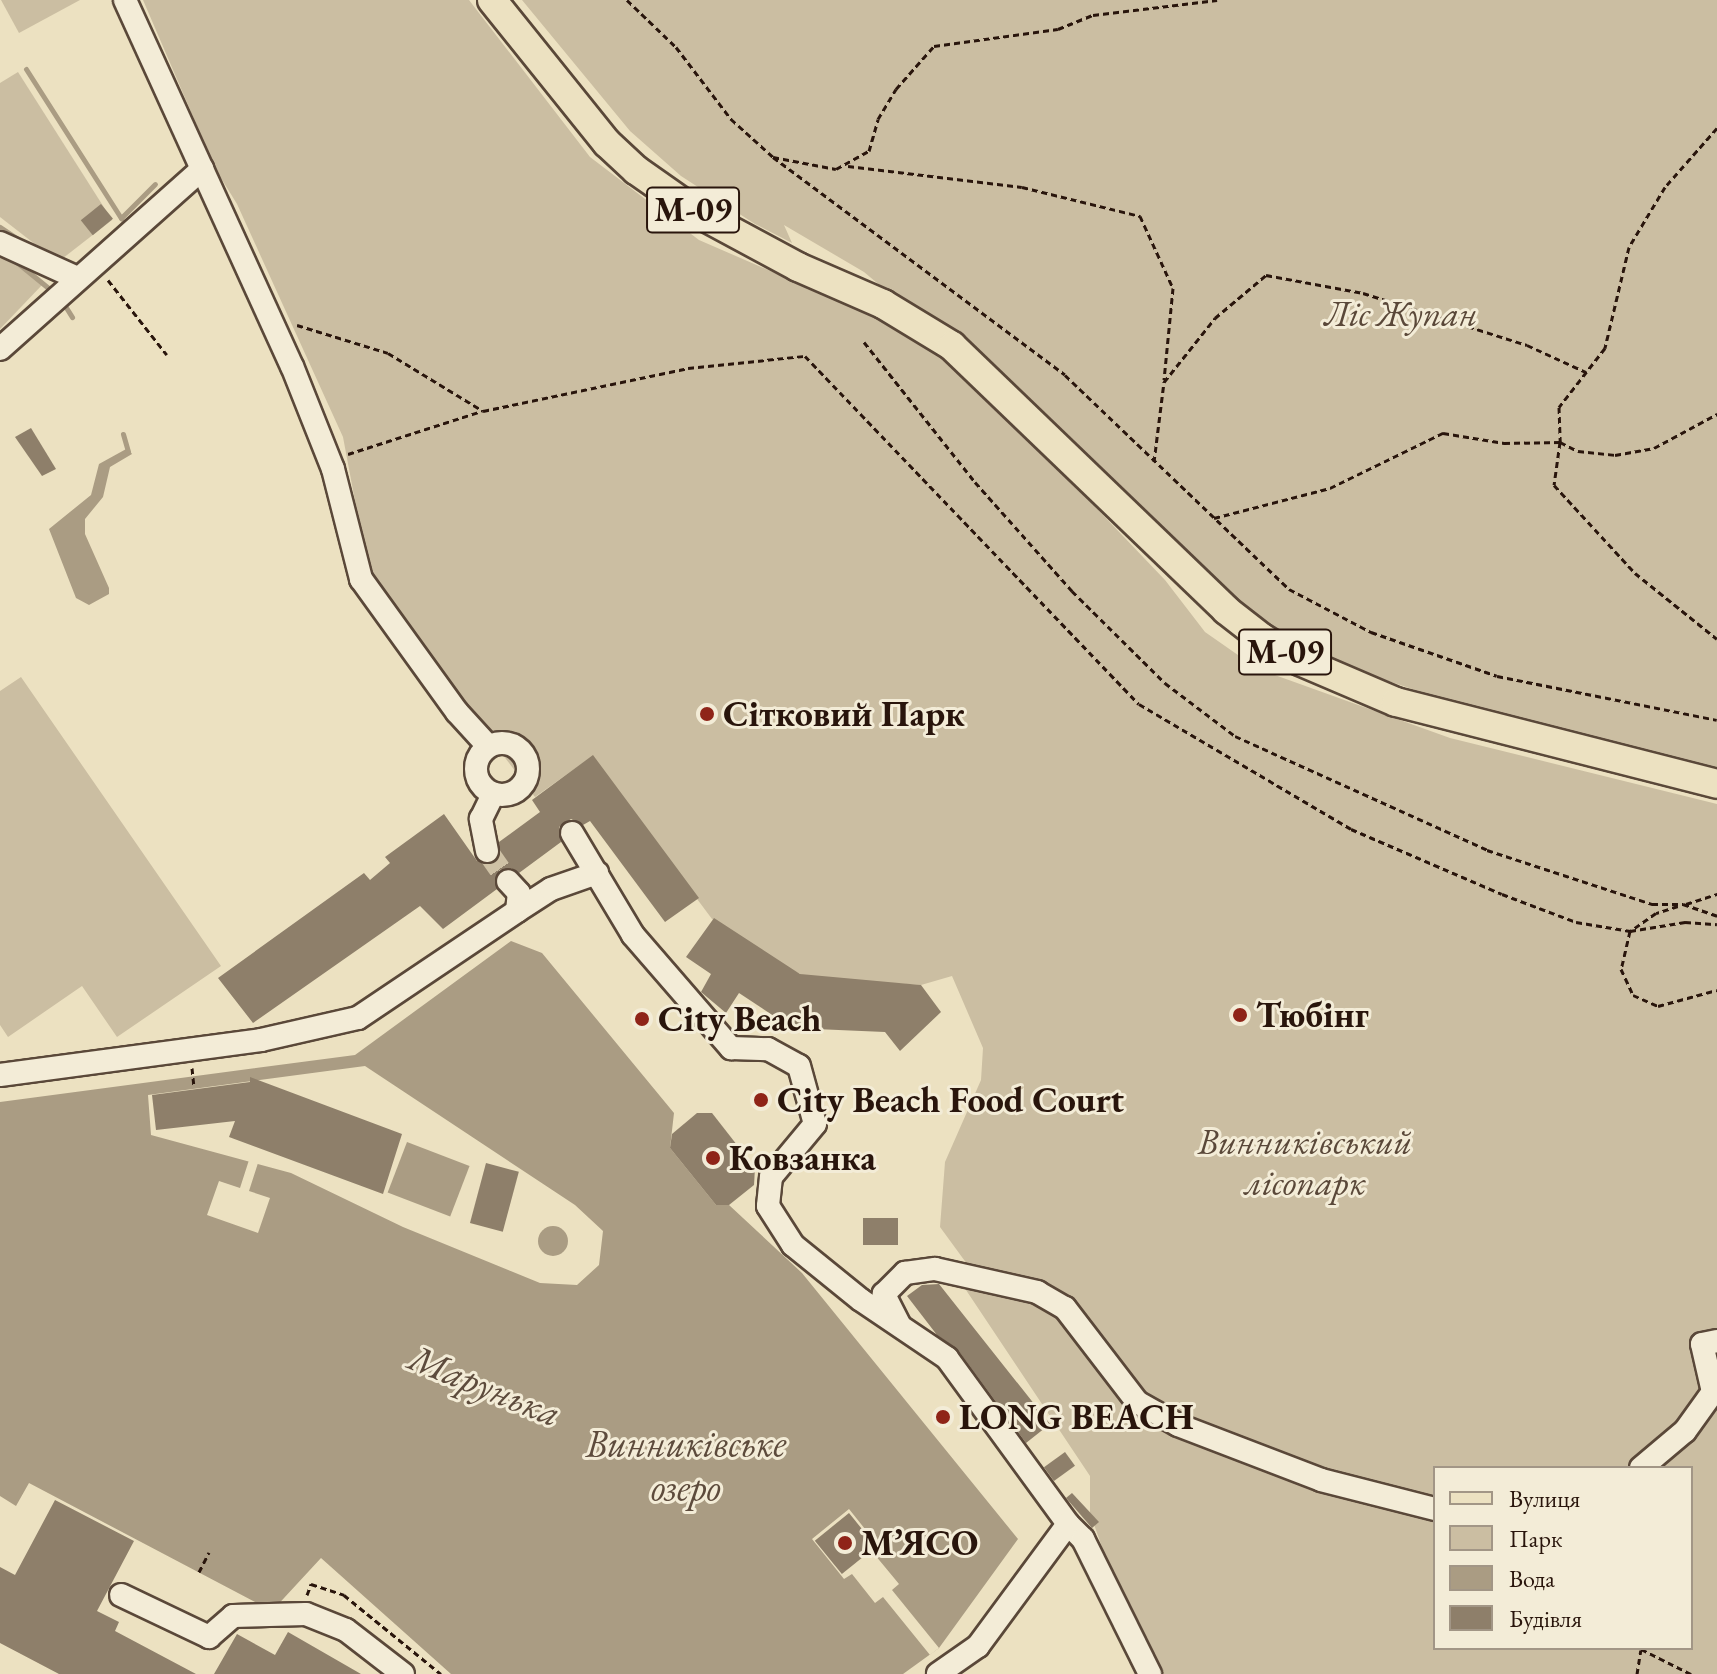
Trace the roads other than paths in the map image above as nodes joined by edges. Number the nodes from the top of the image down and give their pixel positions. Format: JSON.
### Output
{"nodes":[{"id":1,"x":125,"y":0,"type":"edge"},
{"id":2,"x":492,"y":0,"type":"edge"},
{"id":3,"x":202,"y":169,"type":"junction"},
{"id":4,"x":0,"y":243,"type":"edge"},
{"id":5,"x":75,"y":277,"type":"junction"},
{"id":6,"x":0,"y":349,"type":"edge"},
{"id":7,"x":488,"y":746,"type":"junction"},
{"id":8,"x":1717,"y":784,"type":"edge"},
{"id":9,"x":493,"y":794,"type":"junction"},
{"id":10,"x":572,"y":833,"type":"dead end"},
{"id":11,"x":487,"y":851,"type":"tunnel mouth"},
{"id":12,"x":597,"y":873,"type":"junction"},
{"id":13,"x":508,"y":881,"type":"tunnel mouth"},
{"id":14,"x":517,"y":911,"type":"junction"},
{"id":15,"x":0,"y":1075,"type":"edge"},
{"id":16,"x":902,"y":1328,"type":"junction"},
{"id":17,"x":1717,"y":1341,"type":"edge"},
{"id":18,"x":1643,"y":1466,"type":"edge"},
{"id":19,"x":1433,"y":1508,"type":"edge"},
{"id":20,"x":1075,"y":1531,"type":"junction"},
{"id":21,"x":121,"y":1595,"type":"dead end"},
{"id":22,"x":403,"y":1674,"type":"edge"},
{"id":23,"x":938,"y":1674,"type":"edge"},
{"id":24,"x":1150,"y":1674,"type":"edge"}],
"edges":[{"from":1,"to":3,"type":"street"},
{"from":2,"to":8,"type":"main road","number":"М-09"},
{"from":3,"to":5,"type":"street"},
{"from":3,"to":7,"type":"street"},
{"from":4,"to":5,"type":"street"},
{"from":5,"to":6,"type":"street"},
{"from":7,"to":9,"type":"street"},
{"from":7,"to":9,"type":"street"},
{"from":9,"to":11,"type":"street"},
{"from":10,"to":12,"type":"street"},
{"from":12,"to":14,"type":"street"},
{"from":12,"to":16,"type":"street"},
{"from":13,"to":14,"type":"street"},
{"from":14,"to":15,"type":"street"},
{"from":16,"to":19,"type":"street"},
{"from":16,"to":20,"type":"street"},
{"from":17,"to":18,"type":"street"},
{"from":20,"to":23,"type":"street"},
{"from":20,"to":24,"type":"street"},
{"from":21,"to":22,"type":"street"}]}
